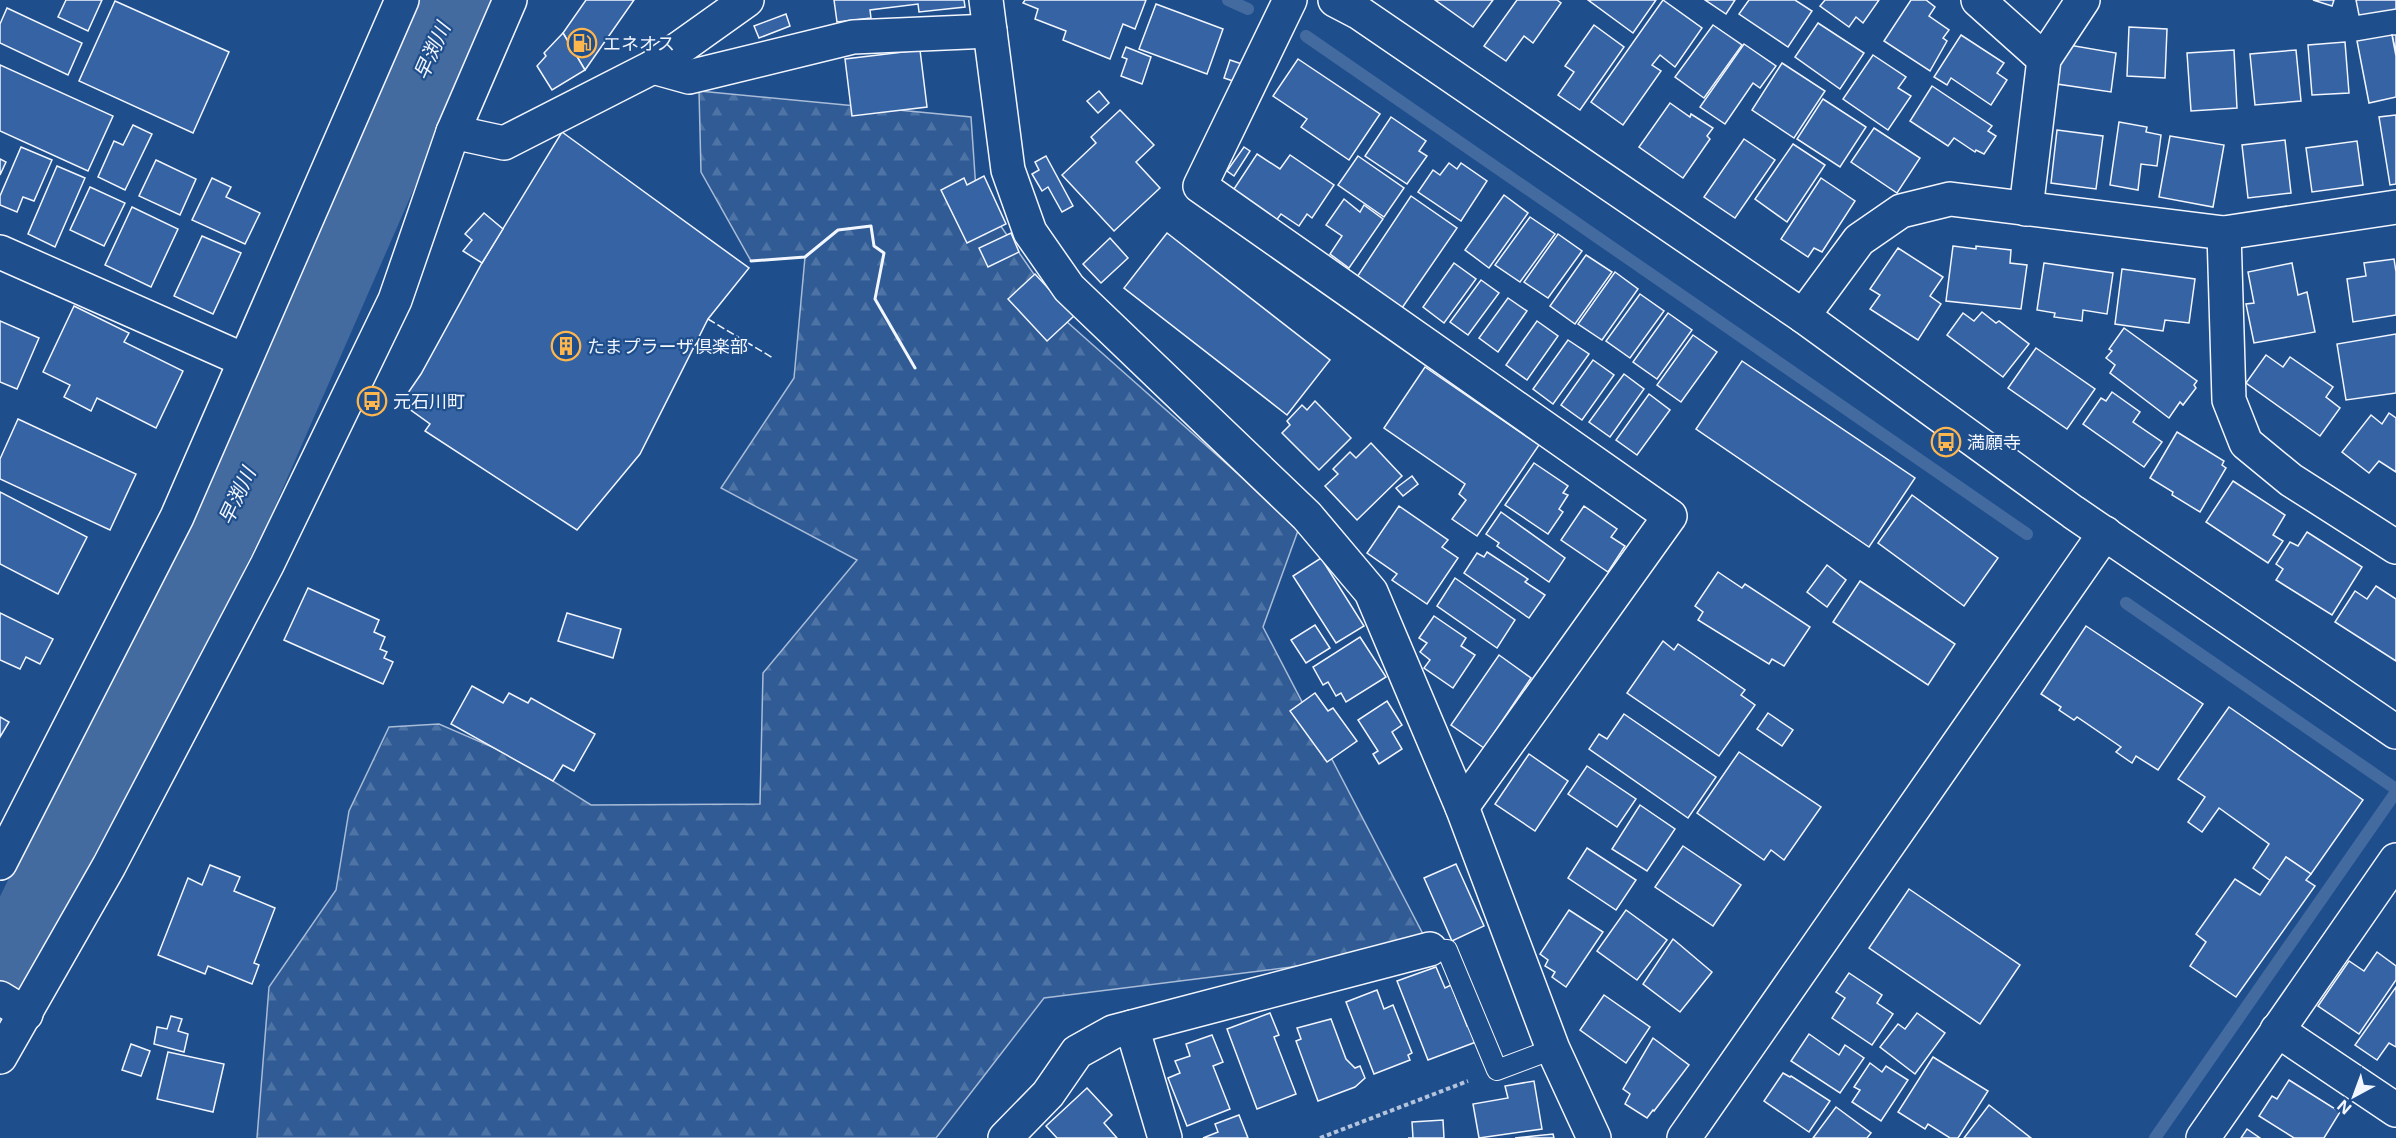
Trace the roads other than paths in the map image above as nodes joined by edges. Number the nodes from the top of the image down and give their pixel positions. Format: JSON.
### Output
{"nodes":[{"id":1,"x":402,"y":0,"type":"edge"},
{"id":2,"x":510,"y":0,"type":"edge"},
{"id":3,"x":747,"y":0,"type":"edge"},
{"id":4,"x":1290,"y":0,"type":"edge"},
{"id":5,"x":1335,"y":0,"type":"edge"},
{"id":6,"x":1978,"y":0,"type":"edge"},
{"id":7,"x":2083,"y":0,"type":"edge"},
{"id":8,"x":988,"y":16,"type":"edge"},
{"id":9,"x":2044,"y":59,"type":"junction"},
{"id":10,"x":653,"y":67,"type":"junction"},
{"id":11,"x":453,"y":132,"type":"junction"},
{"id":12,"x":2396,"y":207,"type":"edge"},
{"id":13,"x":2026,"y":208,"type":"junction"},
{"id":14,"x":2224,"y":233,"type":"junction"},
{"id":15,"x":0,"y":252,"type":"edge"},
{"id":16,"x":1803,"y":316,"type":"junction"},
{"id":17,"x":244,"y":360,"type":"junction"},
{"id":18,"x":2105,"y":533,"type":"junction"},
{"id":19,"x":2396,"y":547,"type":"edge"},
{"id":20,"x":2396,"y":732,"type":"edge"},
{"id":21,"x":1462,"y":807,"type":"junction"},
{"id":22,"x":2396,"y":860,"type":"edge"},
{"id":23,"x":0,"y":863,"type":"edge"},
{"id":24,"x":1430,"y":949,"type":"joint"},
{"id":25,"x":13,"y":1006,"type":"edge"},
{"id":26,"x":1132,"y":1027,"type":"junction"},
{"id":27,"x":2277,"y":1030,"type":"junction"},
{"id":28,"x":1553,"y":1049,"type":"junction"},
{"id":29,"x":0,"y":1057,"type":"edge"},
{"id":30,"x":2396,"y":1110,"type":"edge"},
{"id":31,"x":1005,"y":1138,"type":"edge"},
{"id":32,"x":1165,"y":1138,"type":"edge"},
{"id":33,"x":1594,"y":1138,"type":"edge"},
{"id":34,"x":1684,"y":1138,"type":"edge"},
{"id":35,"x":2203,"y":1138,"type":"edge"}],
"edges":[{"from":1,"to":17,"type":"street"},
{"from":2,"to":11,"type":"street"},
{"from":3,"to":10,"type":"street"},
{"from":4,"to":21,"type":"street"},
{"from":5,"to":16,"type":"street"},
{"from":6,"to":9,"type":"street"},
{"from":7,"to":9,"type":"street"},
{"from":8,"to":10,"type":"street"},
{"from":8,"to":21,"type":"street"},
{"from":9,"to":13,"type":"street"},
{"from":10,"to":11,"type":"street"},
{"from":11,"to":25,"type":"street"},
{"from":12,"to":14,"type":"street"},
{"from":13,"to":14,"type":"street"},
{"from":13,"to":16,"type":"street"},
{"from":14,"to":19,"type":"street"},
{"from":15,"to":17,"type":"street"},
{"from":16,"to":18,"type":"street"},
{"from":17,"to":23,"type":"street"},
{"from":18,"to":20,"type":"street"},
{"from":18,"to":34,"type":"street"},
{"from":21,"to":28,"type":"street"},
{"from":22,"to":27,"type":"street"},
{"from":24,"to":26,"type":"street"},
{"from":24,"to":28,"type":"lane"},
{"from":25,"to":29,"type":"street"},
{"from":26,"to":31,"type":"street"},
{"from":26,"to":32,"type":"street"},
{"from":27,"to":30,"type":"street"},
{"from":27,"to":35,"type":"street"},
{"from":28,"to":33,"type":"street"}]}
